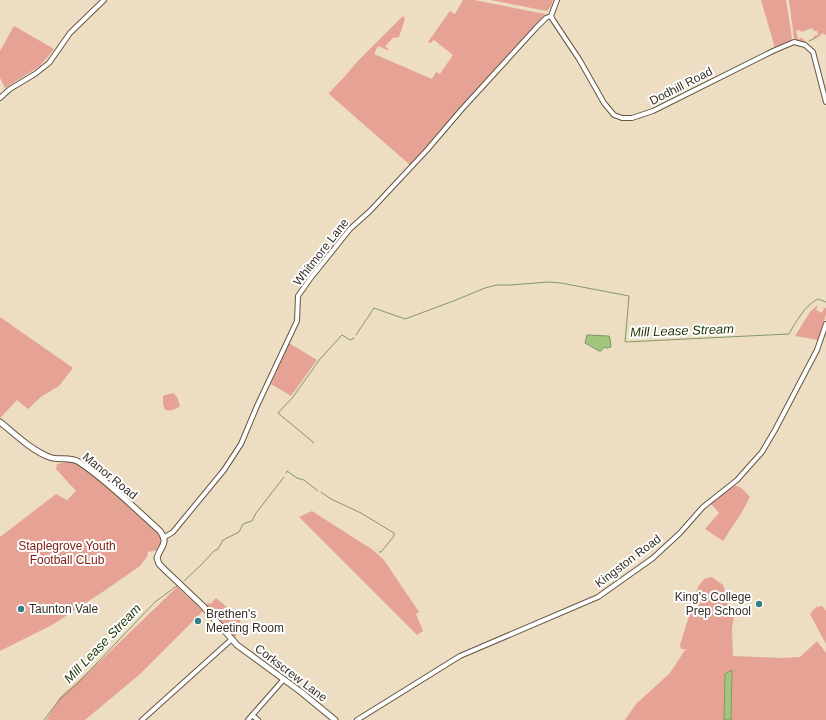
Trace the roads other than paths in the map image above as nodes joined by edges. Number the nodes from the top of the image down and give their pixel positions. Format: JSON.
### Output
{"nodes":[{"id":1,"x":104,"y":0,"type":"edge"},
{"id":2,"x":557,"y":0,"type":"edge"},
{"id":3,"x":551,"y":16,"type":"junction"},
{"id":4,"x":0,"y":98,"type":"edge"},
{"id":5,"x":826,"y":102,"type":"edge"},
{"id":6,"x":826,"y":324,"type":"edge"},
{"id":7,"x":0,"y":422,"type":"edge"},
{"id":8,"x":164,"y":537,"type":"junction"},
{"id":9,"x":232,"y":639,"type":"junction"},
{"id":10,"x":284,"y":679,"type":"junction"},
{"id":11,"x":252,"y":715,"type":"junction"},
{"id":12,"x":142,"y":720,"type":"edge"},
{"id":13,"x":248,"y":720,"type":"edge"},
{"id":14,"x":258,"y":720,"type":"edge"},
{"id":15,"x":335,"y":720,"type":"edge"},
{"id":16,"x":357,"y":720,"type":"edge"}],
"edges":[{"from":1,"to":4,"type":"street"},
{"from":2,"to":3,"type":"street"},
{"from":3,"to":5,"type":"street","name":"Dodhill Road"},
{"from":3,"to":8,"type":"street","name":"Whitmore Lane"},
{"from":6,"to":16,"type":"street","name":"Kingston Road"},
{"from":7,"to":8,"type":"street","name":"Manor Road"},
{"from":8,"to":9,"type":"street","name":"Corkscrew Lane"},
{"from":9,"to":10,"type":"street","name":"Corkscrew Lane"},
{"from":9,"to":12,"type":"street"},
{"from":10,"to":11,"type":"street"},
{"from":10,"to":15,"type":"street","name":"Corkscrew Lane"},
{"from":11,"to":13,"type":"street"},
{"from":11,"to":14,"type":"street"}]}
